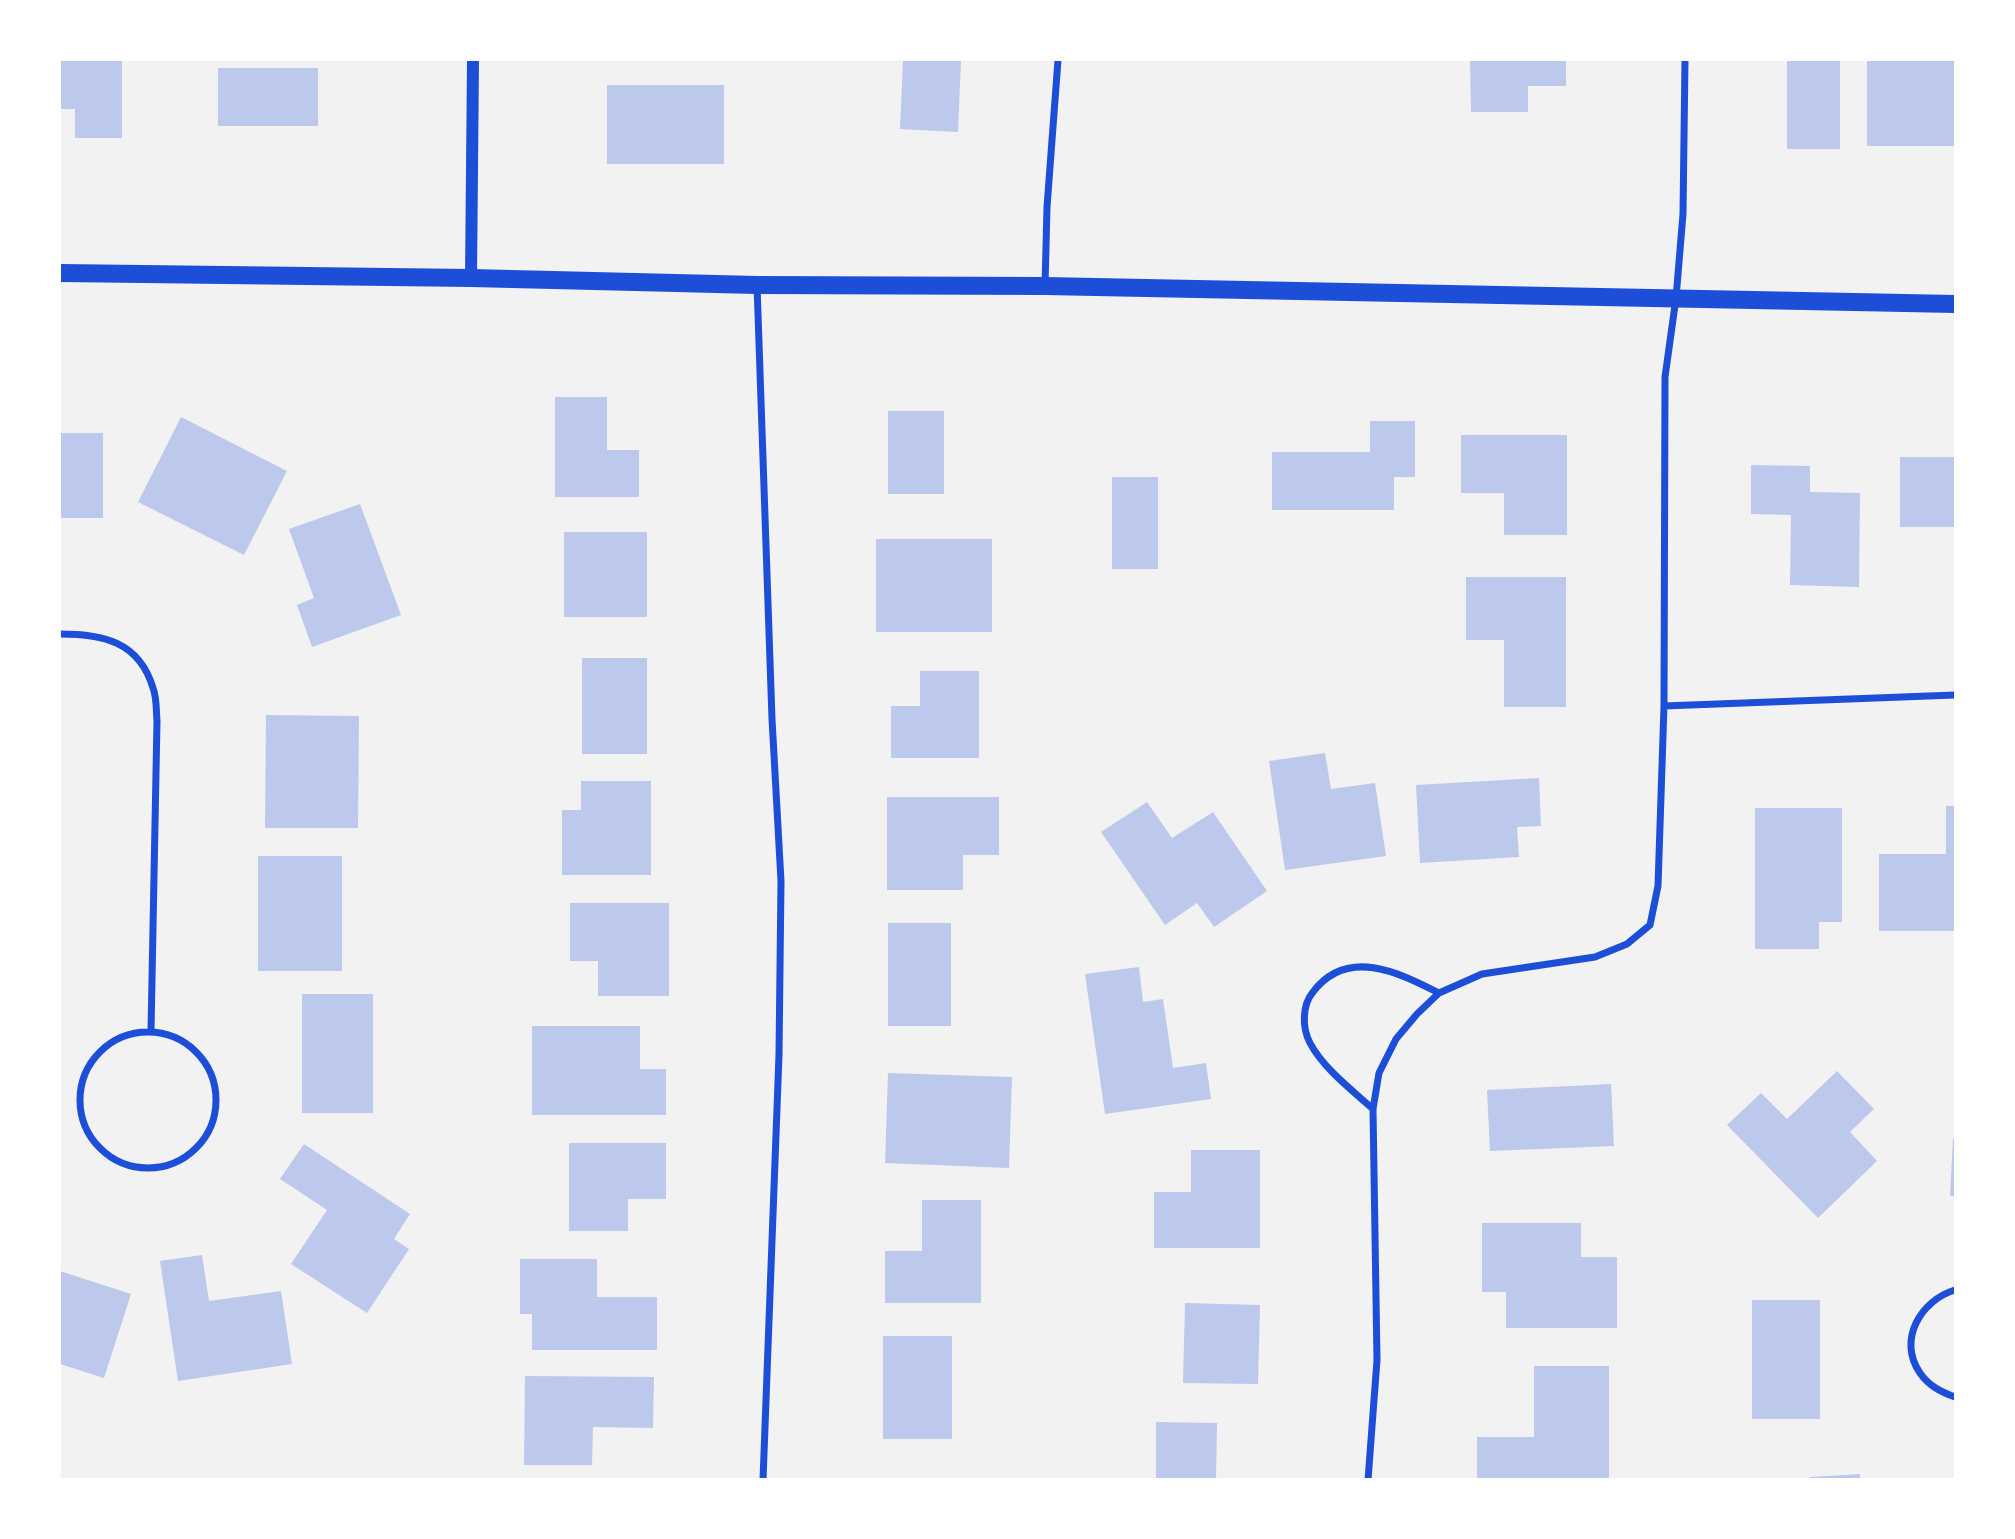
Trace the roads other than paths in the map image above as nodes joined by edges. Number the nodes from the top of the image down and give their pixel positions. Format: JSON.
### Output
{"nodes":[{"id":1,"x":473,"y":60,"type":"edge"},
{"id":2,"x":1058,"y":60,"type":"edge"},
{"id":3,"x":1685,"y":60,"type":"edge"},
{"id":4,"x":60,"y":273,"type":"edge"},
{"id":5,"x":471,"y":278,"type":"junction"},
{"id":6,"x":757,"y":285,"type":"junction"},
{"id":7,"x":1045,"y":286,"type":"junction"},
{"id":8,"x":1676,"y":298,"type":"junction"},
{"id":9,"x":1955,"y":304,"type":"edge"},
{"id":10,"x":60,"y":634,"type":"edge"},
{"id":11,"x":1955,"y":695,"type":"edge"},
{"id":12,"x":1664,"y":706,"type":"junction"},
{"id":13,"x":1439,"y":993,"type":"junction"},
{"id":14,"x":151,"y":1031,"type":"junction"},
{"id":15,"x":1373,"y":1109,"type":"junction"},
{"id":16,"x":1955,"y":1290,"type":"edge"},
{"id":17,"x":1955,"y":1397,"type":"edge"},
{"id":18,"x":763,"y":1479,"type":"edge"},
{"id":19,"x":1368,"y":1479,"type":"edge"}],
"edges":[{"from":1,"to":5,"type":"street"},
{"from":2,"to":7,"type":"street"},
{"from":3,"to":8,"type":"street"},
{"from":4,"to":5,"type":"main road"},
{"from":5,"to":6,"type":"main road"},
{"from":6,"to":7,"type":"main road"},
{"from":6,"to":18,"type":"street"},
{"from":7,"to":8,"type":"main road"},
{"from":8,"to":9,"type":"main road"},
{"from":8,"to":12,"type":"street"},
{"from":10,"to":14,"type":"street"},
{"from":11,"to":12,"type":"street"},
{"from":12,"to":13,"type":"street"},
{"from":13,"to":15,"type":"street"},
{"from":13,"to":15,"type":"street"},
{"from":14,"to":14,"type":"street"},
{"from":15,"to":19,"type":"street"},
{"from":16,"to":17,"type":"street"}]}
